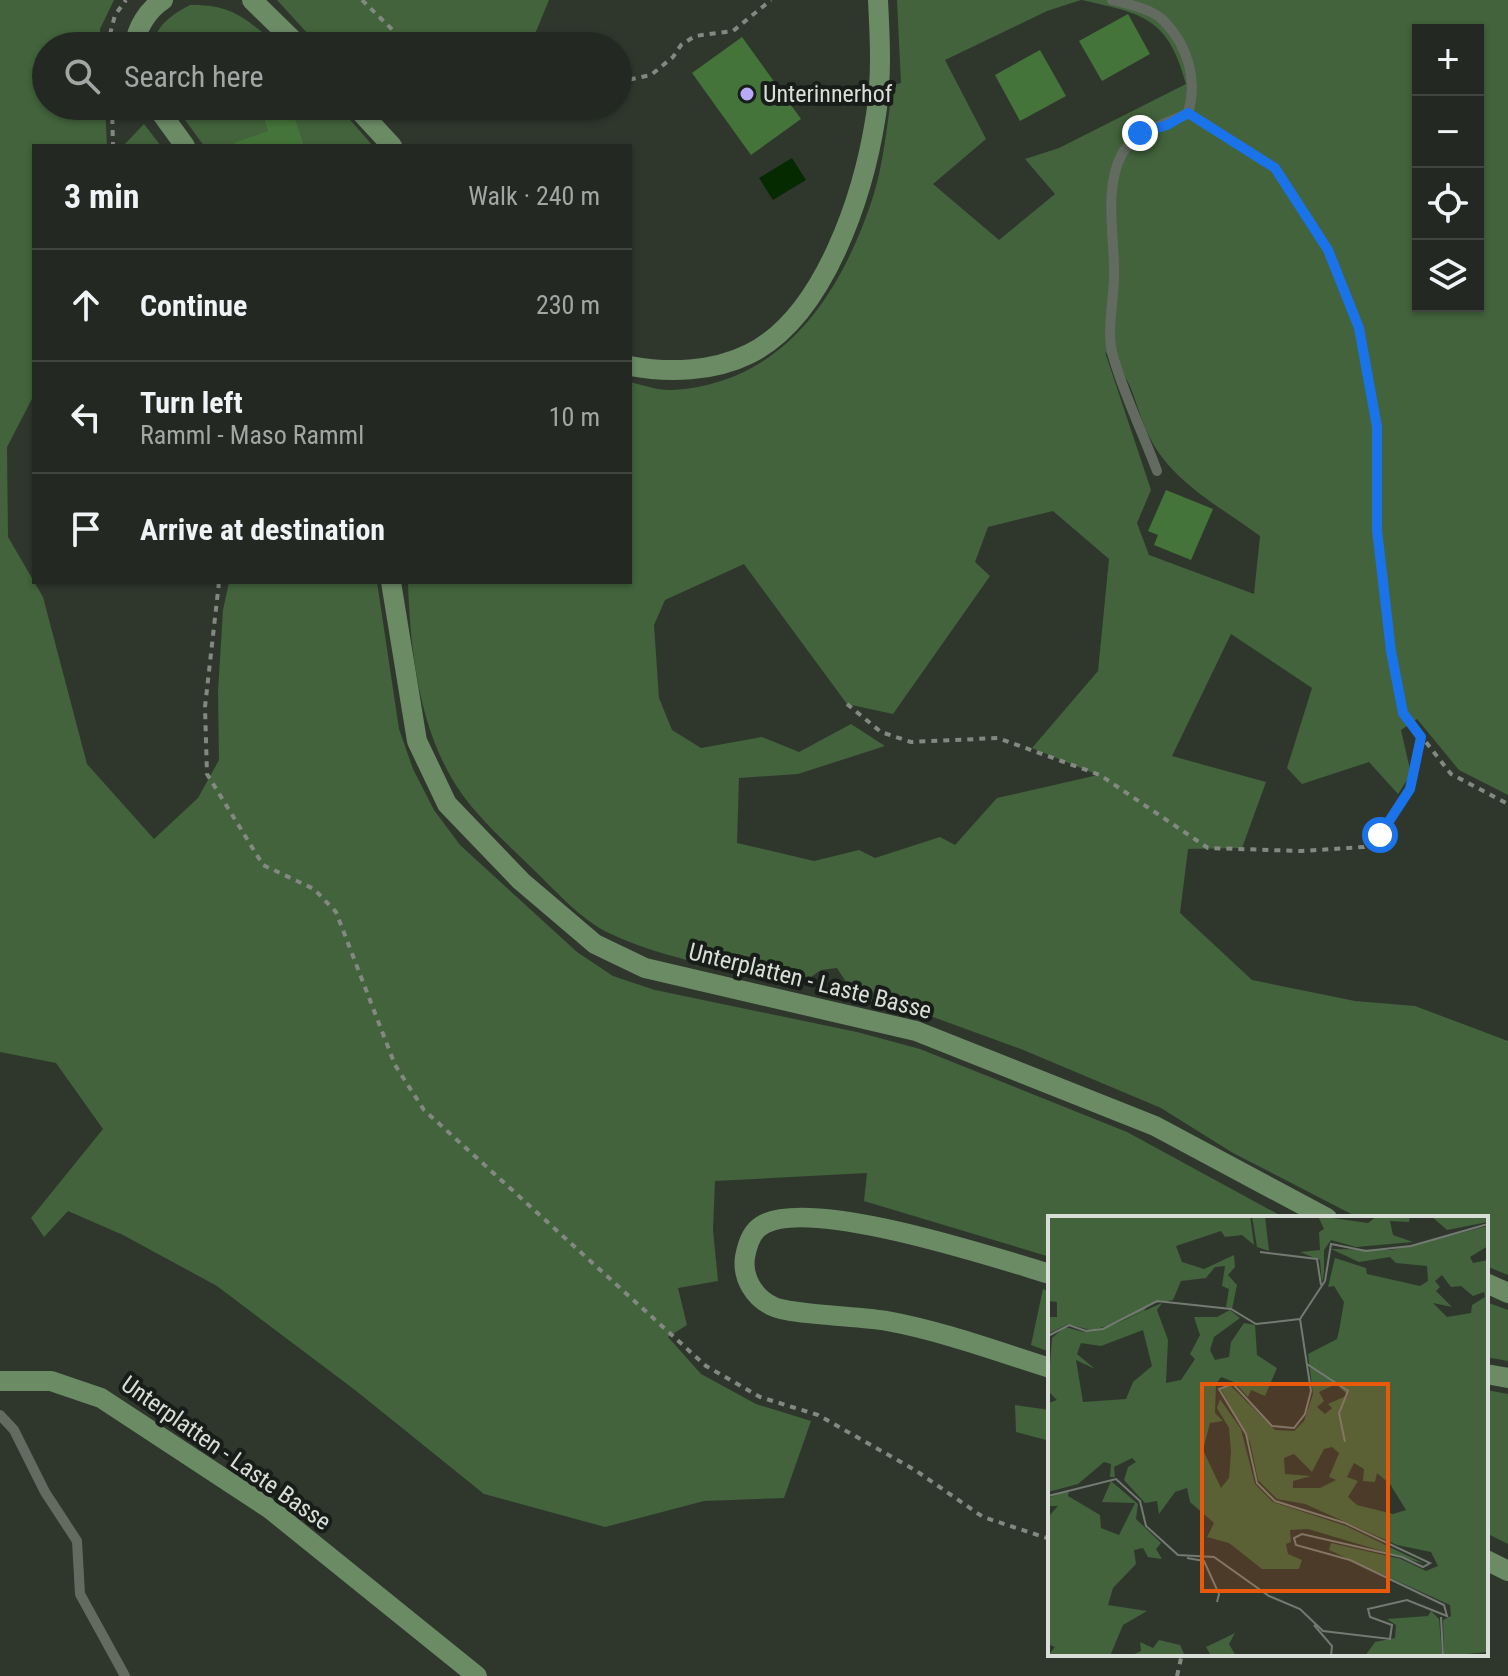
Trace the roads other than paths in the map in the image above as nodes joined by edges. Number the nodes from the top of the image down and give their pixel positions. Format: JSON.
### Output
{"nodes":[{"id":1,"x":163,"y":0,"type":"edge"},
{"id":2,"x":252,"y":0,"type":"edge"},
{"id":3,"x":878,"y":0,"type":"edge"},
{"id":4,"x":1112,"y":0,"type":"edge"},
{"id":5,"x":138,"y":32,"type":"edge"},
{"id":6,"x":285,"y":32,"type":"edge"},
{"id":7,"x":166,"y":120,"type":"edge"},
{"id":8,"x":368,"y":120,"type":"edge"},
{"id":9,"x":184,"y":144,"type":"edge"},
{"id":10,"x":390,"y":144,"type":"edge"},
{"id":11,"x":632,"y":366,"type":"edge"},
{"id":12,"x":1157,"y":471,"type":"dead end"},
{"id":13,"x":391,"y":584,"type":"edge"},
{"id":14,"x":1323,"y":1216,"type":"edge"},
{"id":15,"x":1048,"y":1273,"type":"edge"},
{"id":16,"x":1488,"y":1284,"type":"edge"},
{"id":17,"x":1508,"y":1293,"type":"edge"},
{"id":18,"x":1048,"y":1367,"type":"edge"},
{"id":19,"x":1488,"y":1374,"type":"edge"},
{"id":20,"x":1508,"y":1378,"type":"edge"},
{"id":21,"x":0,"y":1381,"type":"edge"},
{"id":22,"x":0,"y":1415,"type":"edge"},
{"id":23,"x":1488,"y":1561,"type":"edge"},
{"id":24,"x":1508,"y":1571,"type":"edge"},
{"id":25,"x":125,"y":1676,"type":"edge"},
{"id":26,"x":477,"y":1676,"type":"edge"}],
"edges":[{"from":1,"to":5,"type":"main road"},
{"from":2,"to":6,"type":"main road"},
{"from":3,"to":11,"type":"main road"},
{"from":4,"to":12,"type":"lane"},
{"from":7,"to":9,"type":"main road"},
{"from":8,"to":10,"type":"main road"},
{"from":13,"to":14,"type":"main road","name":"Unterplatten - Laste Basse"},
{"from":15,"to":18,"type":"main road"},
{"from":16,"to":17,"type":"main road"},
{"from":19,"to":20,"type":"main road"},
{"from":21,"to":26,"type":"main road","name":"Unterplatten - Laste Basse"},
{"from":22,"to":25,"type":"lane"},
{"from":23,"to":24,"type":"main road"}]}
